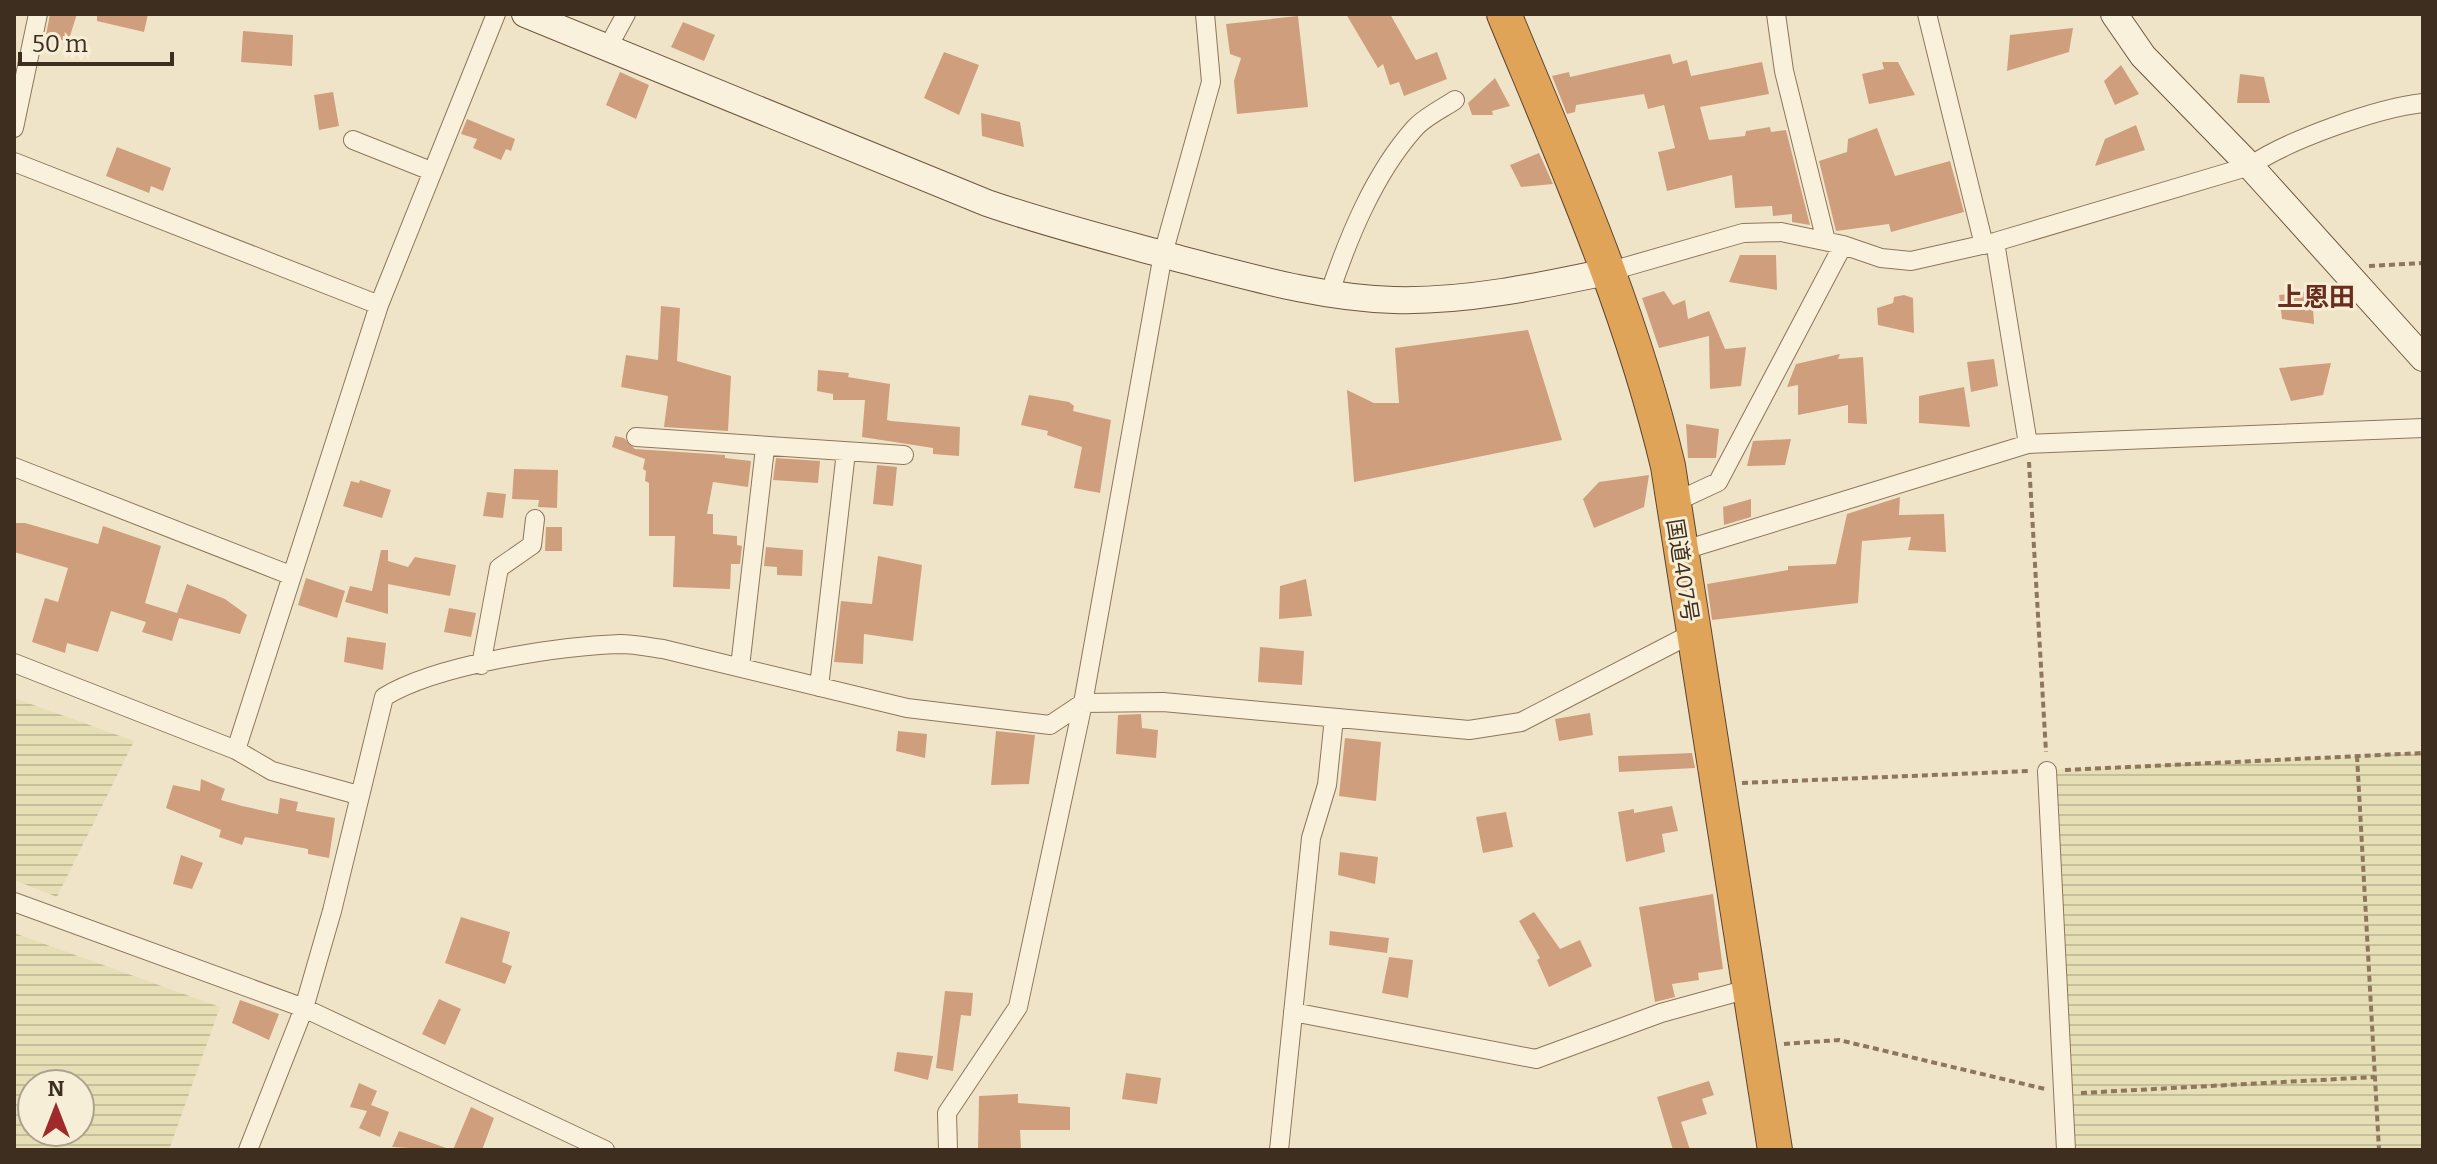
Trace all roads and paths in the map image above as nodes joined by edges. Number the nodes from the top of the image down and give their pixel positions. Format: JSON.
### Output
{"nodes":[{"id":1,"x":38,"y":14,"type":"edge"},
{"id":2,"x":496,"y":14,"type":"edge"},
{"id":3,"x":525,"y":14,"type":"edge"},
{"id":4,"x":626,"y":14,"type":"edge"},
{"id":5,"x":1205,"y":14,"type":"edge"},
{"id":6,"x":1504,"y":14,"type":"edge"},
{"id":7,"x":1776,"y":14,"type":"edge"},
{"id":8,"x":1927,"y":14,"type":"edge"},
{"id":9,"x":2114,"y":14,"type":"edge"},
{"id":10,"x":608,"y":47,"type":"junction"},
{"id":11,"x":1455,"y":100,"type":"dead end"},
{"id":12,"x":2423,"y":103,"type":"edge"},
{"id":13,"x":14,"y":128,"type":"edge"},
{"id":14,"x":353,"y":140,"type":"dead end"},
{"id":15,"x":14,"y":162,"type":"edge"},
{"id":16,"x":2250,"y":166,"type":"junction"},
{"id":17,"x":431,"y":171,"type":"junction"},
{"id":18,"x":1834,"y":243,"type":"junction"},
{"id":19,"x":1990,"y":243,"type":"junction"},
{"id":20,"x":1163,"y":254,"type":"junction"},
{"id":21,"x":2423,"y":263,"type":"edge"},
{"id":22,"x":2340,"y":267,"type":"junction"},
{"id":23,"x":1611,"y":271,"type":"junction"},
{"id":24,"x":1329,"y":295,"type":"junction"},
{"id":25,"x":379,"y":305,"type":"junction"},
{"id":26,"x":2423,"y":358,"type":"edge"},
{"id":27,"x":2423,"y":428,"type":"edge"},
{"id":28,"x":636,"y":437,"type":"dead end"},
{"id":29,"x":2028,"y":444,"type":"junction"},
{"id":30,"x":765,"y":448,"type":"junction"},
{"id":31,"x":846,"y":452,"type":"junction"},
{"id":32,"x":904,"y":455,"type":"dead end"},
{"id":33,"x":14,"y":467,"type":"edge"},
{"id":34,"x":1673,"y":503,"type":"junction"},
{"id":35,"x":535,"y":519,"type":"dead end"},
{"id":36,"x":1681,"y":551,"type":"junction"},
{"id":37,"x":290,"y":575,"type":"junction"},
{"id":38,"x":1693,"y":633,"type":"junction"},
{"id":39,"x":14,"y":663,"type":"edge"},
{"id":40,"x":481,"y":665,"type":"junction"},
{"id":41,"x":740,"y":667,"type":"junction"},
{"id":42,"x":819,"y":687,"type":"junction"},
{"id":43,"x":1083,"y":703,"type":"junction"},
{"id":44,"x":1334,"y":718,"type":"junction"},
{"id":45,"x":236,"y":750,"type":"junction"},
{"id":46,"x":2423,"y":753,"type":"edge"},
{"id":47,"x":2357,"y":756,"type":"junction"},
{"id":48,"x":2047,"y":771,"type":"junction"},
{"id":49,"x":1715,"y":784,"type":"junction"},
{"id":50,"x":358,"y":795,"type":"junction"},
{"id":51,"x":14,"y":902,"type":"edge"},
{"id":52,"x":1748,"y":989,"type":"junction"},
{"id":53,"x":304,"y":1008,"type":"junction"},
{"id":54,"x":1293,"y":1012,"type":"junction"},
{"id":55,"x":248,"y":1150,"type":"edge"},
{"id":56,"x":605,"y":1150,"type":"edge"},
{"id":57,"x":948,"y":1150,"type":"edge"},
{"id":58,"x":1279,"y":1150,"type":"edge"},
{"id":59,"x":1775,"y":1150,"type":"edge"},
{"id":60,"x":2066,"y":1150,"type":"edge"},
{"id":61,"x":2379,"y":1150,"type":"edge"}],
"edges":[{"from":1,"to":13,"type":"street"},
{"from":2,"to":17,"type":"street"},
{"from":3,"to":10,"type":"street"},
{"from":4,"to":10,"type":"street"},
{"from":5,"to":20,"type":"street"},
{"from":6,"to":23,"type":"highway","name":"国道407号"},
{"from":7,"to":18,"type":"street"},
{"from":8,"to":19,"type":"street"},
{"from":9,"to":16,"type":"street"},
{"from":10,"to":20,"type":"street"},
{"from":11,"to":24,"type":"street"},
{"from":12,"to":16,"type":"street"},
{"from":14,"to":17,"type":"street"},
{"from":15,"to":25,"type":"street"},
{"from":16,"to":19,"type":"street"},
{"from":16,"to":22,"type":"street"},
{"from":17,"to":25,"type":"street"},
{"from":18,"to":19,"type":"street"},
{"from":18,"to":23,"type":"street"},
{"from":18,"to":34,"type":"street"},
{"from":19,"to":29,"type":"street"},
{"from":20,"to":24,"type":"street"},
{"from":20,"to":43,"type":"street"},
{"from":21,"to":22,"type":"path"},
{"from":22,"to":26,"type":"street"},
{"from":23,"to":24,"type":"street"},
{"from":23,"to":34,"type":"highway","name":"国道407号"},
{"from":25,"to":37,"type":"street"},
{"from":27,"to":29,"type":"street"},
{"from":28,"to":30,"type":"street"},
{"from":29,"to":36,"type":"street"},
{"from":29,"to":48,"type":"path"},
{"from":30,"to":31,"type":"street"},
{"from":30,"to":41,"type":"street"},
{"from":31,"to":32,"type":"street"},
{"from":31,"to":42,"type":"street"},
{"from":33,"to":37,"type":"street"},
{"from":34,"to":36,"type":"highway","name":"国道407号"},
{"from":35,"to":40,"type":"street"},
{"from":36,"to":38,"type":"highway","name":"国道407号"},
{"from":37,"to":45,"type":"street"},
{"from":38,"to":44,"type":"street"},
{"from":38,"to":49,"type":"highway","name":"国道407号"},
{"from":39,"to":45,"type":"street"},
{"from":40,"to":41,"type":"street"},
{"from":40,"to":50,"type":"street"},
{"from":41,"to":42,"type":"street"},
{"from":42,"to":43,"type":"street"},
{"from":43,"to":44,"type":"street"},
{"from":43,"to":57,"type":"street"},
{"from":44,"to":54,"type":"street"},
{"from":45,"to":50,"type":"street"},
{"from":46,"to":47,"type":"path"},
{"from":47,"to":48,"type":"path"},
{"from":47,"to":61,"type":"path"},
{"from":48,"to":49,"type":"path"},
{"from":48,"to":60,"type":"street"},
{"from":49,"to":52,"type":"highway","name":"国道407号"},
{"from":50,"to":53,"type":"street"},
{"from":51,"to":53,"type":"street"},
{"from":52,"to":54,"type":"street"},
{"from":52,"to":59,"type":"highway","name":"国道407号"},
{"from":53,"to":55,"type":"street"},
{"from":53,"to":56,"type":"street"},
{"from":54,"to":58,"type":"street"}]}
